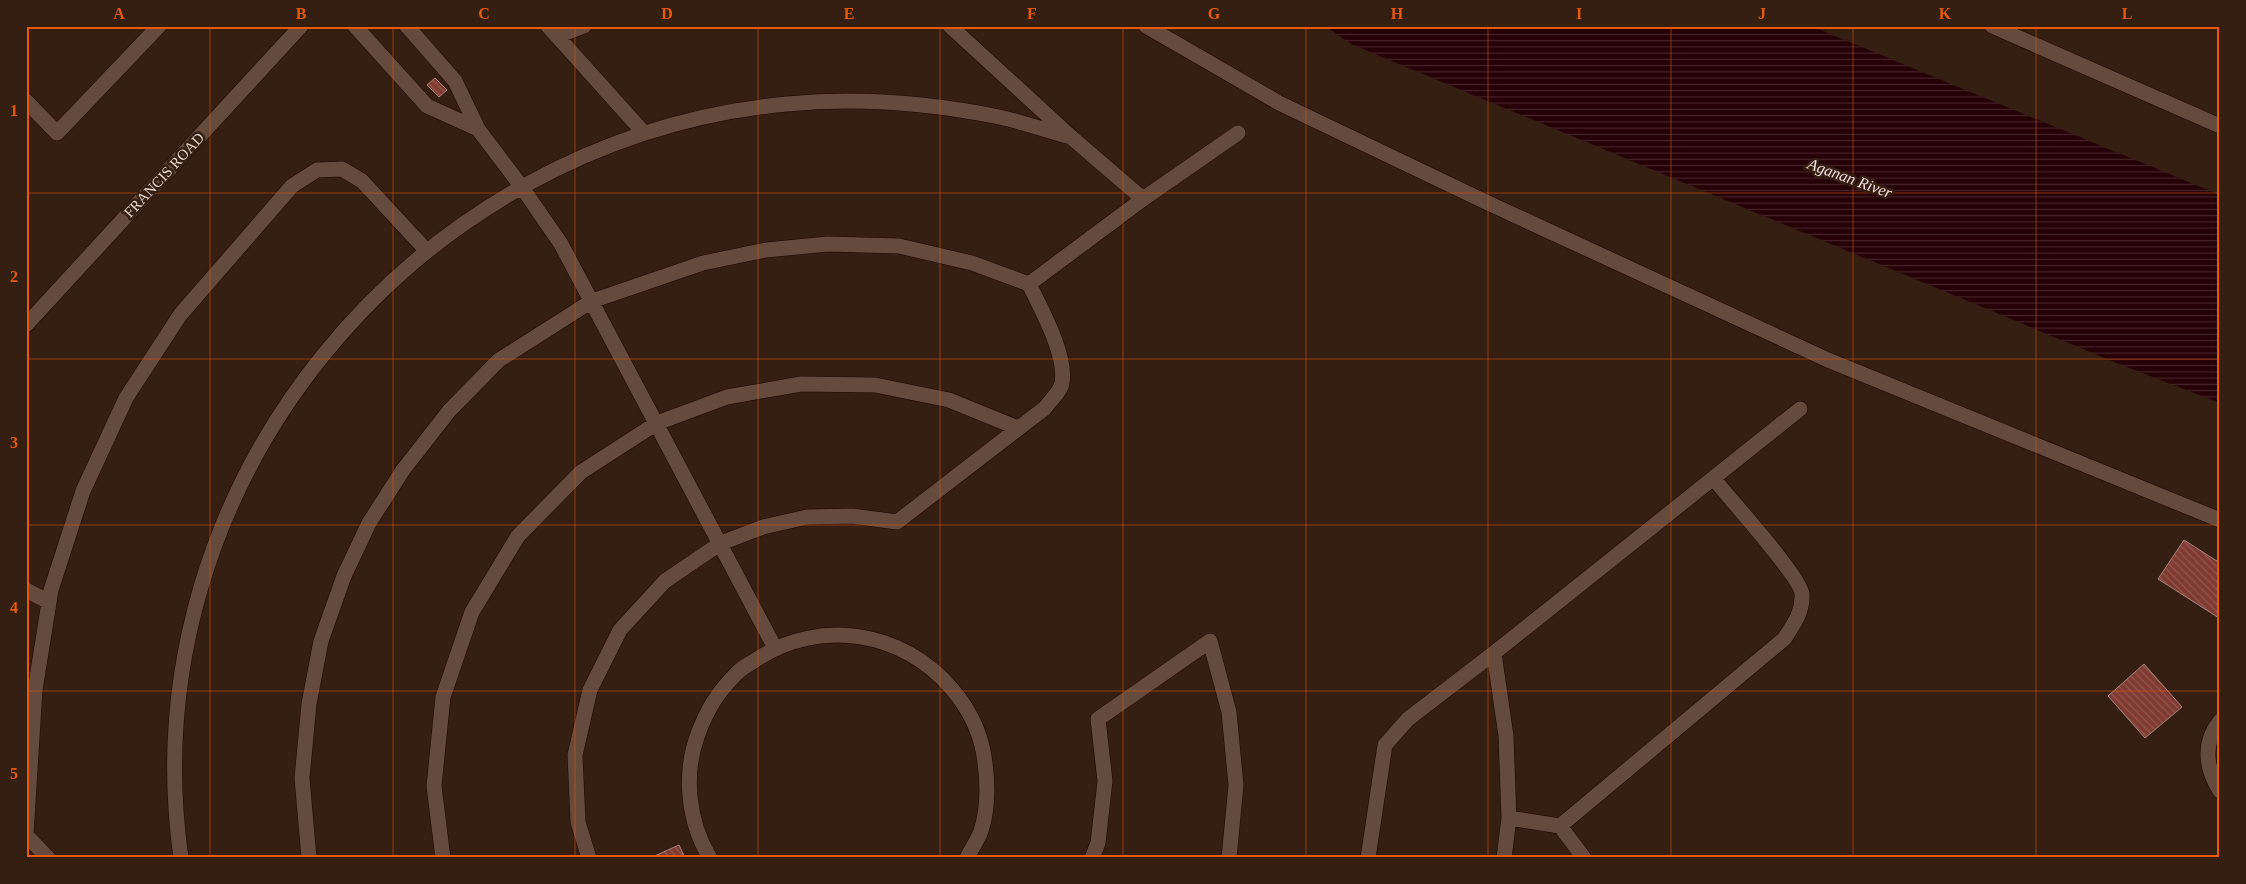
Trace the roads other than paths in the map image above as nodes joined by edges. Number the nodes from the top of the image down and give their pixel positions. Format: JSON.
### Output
{"nodes":[{"id":1,"x":159,"y":26,"type":"edge"},
{"id":2,"x":301,"y":26,"type":"edge"},
{"id":3,"x":355,"y":26,"type":"edge"},
{"id":4,"x":407,"y":26,"type":"edge"},
{"id":5,"x":584,"y":26,"type":"edge"},
{"id":6,"x":950,"y":26,"type":"edge"},
{"id":7,"x":1146,"y":26,"type":"edge"},
{"id":8,"x":1992,"y":26,"type":"edge"},
{"id":9,"x":553,"y":31,"type":"edge"},
{"id":10,"x":26,"y":101,"type":"edge"},
{"id":11,"x":2220,"y":126,"type":"edge"},
{"id":12,"x":478,"y":129,"type":"junction"},
{"id":13,"x":644,"y":133,"type":"junction"},
{"id":14,"x":1238,"y":133,"type":"dead end"},
{"id":15,"x":1071,"y":138,"type":"junction"},
{"id":16,"x":521,"y":186,"type":"junction"},
{"id":17,"x":1143,"y":199,"type":"junction"},
{"id":18,"x":426,"y":250,"type":"junction"},
{"id":19,"x":1029,"y":284,"type":"junction"},
{"id":20,"x":592,"y":301,"type":"junction"},
{"id":21,"x":26,"y":325,"type":"edge"},
{"id":22,"x":1800,"y":410,"type":"dead end"},
{"id":23,"x":657,"y":423,"type":"junction"},
{"id":24,"x":1018,"y":428,"type":"junction"},
{"id":25,"x":1714,"y":479,"type":"junction"},
{"id":26,"x":2220,"y":520,"type":"edge"},
{"id":27,"x":720,"y":543,"type":"junction"},
{"id":28,"x":26,"y":590,"type":"edge"},
{"id":29,"x":49,"y":602,"type":"junction"},
{"id":30,"x":775,"y":648,"type":"junction"},
{"id":31,"x":1494,"y":654,"type":"junction"},
{"id":32,"x":2220,"y":721,"type":"edge"},
{"id":33,"x":2220,"y":791,"type":"edge"},
{"id":34,"x":1509,"y":818,"type":"junction"},
{"id":35,"x":1560,"y":826,"type":"junction"},
{"id":36,"x":26,"y":835,"type":"edge"},
{"id":37,"x":48,"y":858,"type":"edge"},
{"id":38,"x":181,"y":858,"type":"edge"},
{"id":39,"x":309,"y":858,"type":"edge"},
{"id":40,"x":443,"y":858,"type":"edge"},
{"id":41,"x":589,"y":858,"type":"edge"},
{"id":42,"x":710,"y":858,"type":"edge"},
{"id":43,"x":967,"y":858,"type":"edge"},
{"id":44,"x":1092,"y":858,"type":"edge"},
{"id":45,"x":1229,"y":858,"type":"edge"},
{"id":46,"x":1368,"y":858,"type":"edge"},
{"id":47,"x":1504,"y":858,"type":"edge"},
{"id":48,"x":1584,"y":858,"type":"edge"}],
"edges":[{"from":1,"to":10,"type":"street"},
{"from":2,"to":21,"type":"street","name":"FRANCIS ROAD"},
{"from":3,"to":12,"type":"street"},
{"from":4,"to":12,"type":"street"},
{"from":5,"to":9,"type":"street"},
{"from":6,"to":15,"type":"street"},
{"from":7,"to":26,"type":"street"},
{"from":8,"to":11,"type":"street"},
{"from":9,"to":13,"type":"street"},
{"from":12,"to":16,"type":"street"},
{"from":13,"to":15,"type":"street"},
{"from":13,"to":16,"type":"street"},
{"from":14,"to":17,"type":"street"},
{"from":15,"to":17,"type":"street"},
{"from":16,"to":18,"type":"street"},
{"from":16,"to":20,"type":"street"},
{"from":17,"to":19,"type":"street"},
{"from":18,"to":29,"type":"street"},
{"from":18,"to":38,"type":"street"},
{"from":19,"to":20,"type":"street"},
{"from":19,"to":24,"type":"street"},
{"from":20,"to":23,"type":"street"},
{"from":20,"to":39,"type":"street"},
{"from":22,"to":25,"type":"street"},
{"from":23,"to":24,"type":"street"},
{"from":23,"to":27,"type":"street"},
{"from":23,"to":40,"type":"street"},
{"from":24,"to":27,"type":"street"},
{"from":25,"to":31,"type":"street"},
{"from":25,"to":35,"type":"street"},
{"from":27,"to":30,"type":"street"},
{"from":27,"to":41,"type":"street"},
{"from":28,"to":29,"type":"street"},
{"from":29,"to":36,"type":"street"},
{"from":30,"to":42,"type":"street"},
{"from":30,"to":43,"type":"street"},
{"from":31,"to":34,"type":"street"},
{"from":31,"to":46,"type":"street"},
{"from":32,"to":33,"type":"street"},
{"from":34,"to":35,"type":"street"},
{"from":34,"to":47,"type":"street"},
{"from":35,"to":48,"type":"street"},
{"from":36,"to":37,"type":"street"},
{"from":44,"to":45,"type":"street"}]}
